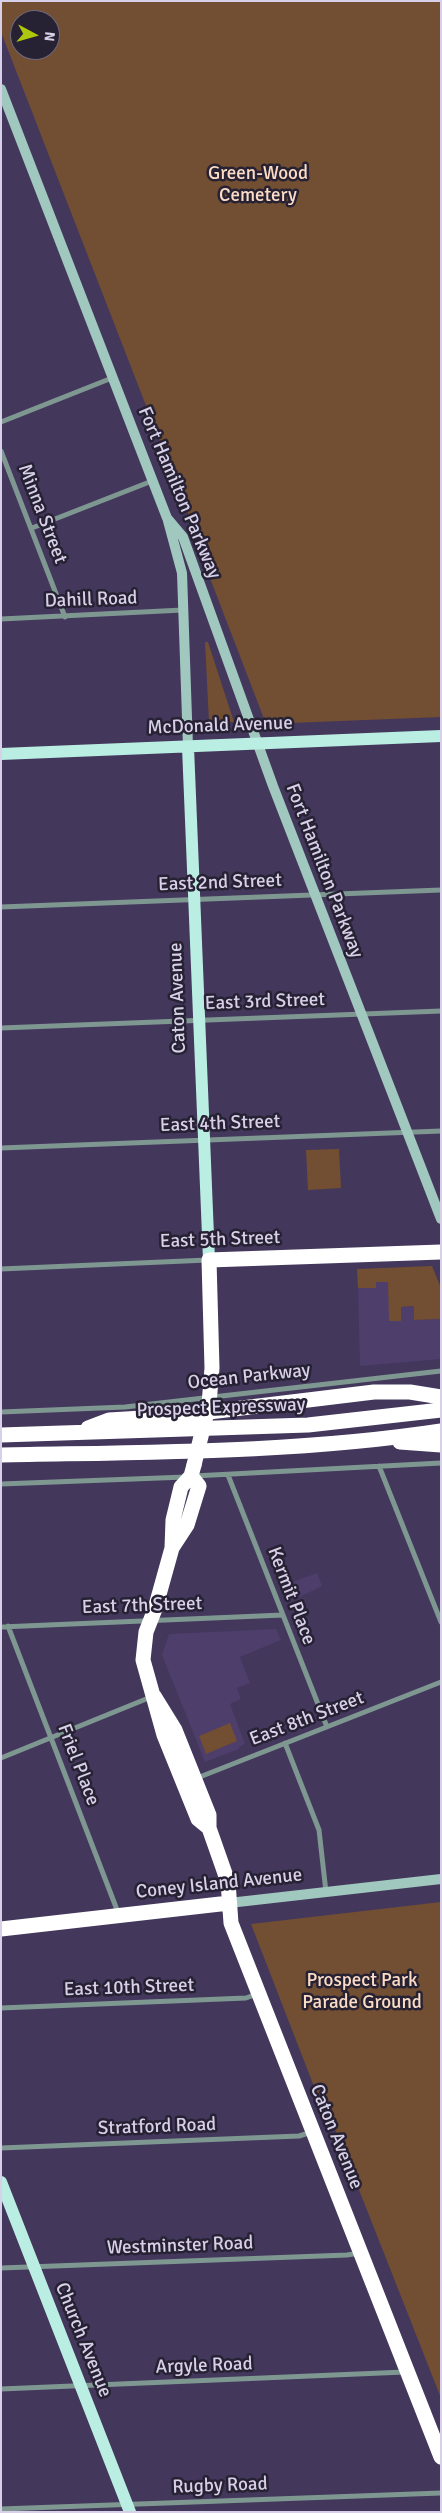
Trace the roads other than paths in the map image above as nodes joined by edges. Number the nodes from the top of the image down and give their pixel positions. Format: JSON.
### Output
{"nodes":[{"id":1,"x":1,"y":89,"type":"edge"},
{"id":2,"x":113,"y":378,"type":"junction"},
{"id":3,"x":1,"y":422,"type":"edge"},
{"id":4,"x":1,"y":451,"type":"edge"},
{"id":5,"x":152,"y":481,"type":"junction"},
{"id":6,"x":167,"y":518,"type":"junction"},
{"id":7,"x":32,"y":528,"type":"junction"},
{"id":8,"x":183,"y":610,"type":"junction"},
{"id":9,"x":65,"y":616,"type":"junction"},
{"id":10,"x":1,"y":619,"type":"edge"},
{"id":11,"x":441,"y":736,"type":"edge"},
{"id":12,"x":258,"y":743,"type":"junction"},
{"id":13,"x":188,"y":747,"type":"junction"},
{"id":14,"x":1,"y":754,"type":"edge"},
{"id":15,"x":441,"y":890,"type":"edge"},
{"id":16,"x":315,"y":895,"type":"junction"},
{"id":17,"x":194,"y":899,"type":"junction"},
{"id":18,"x":1,"y":906,"type":"edge"},
{"id":19,"x":441,"y":1010,"type":"edge"},
{"id":20,"x":360,"y":1014,"type":"junction"},
{"id":21,"x":199,"y":1020,"type":"junction"},
{"id":22,"x":1,"y":1028,"type":"edge"},
{"id":23,"x":441,"y":1131,"type":"edge"},
{"id":24,"x":407,"y":1132,"type":"junction"},
{"id":25,"x":204,"y":1140,"type":"junction"},
{"id":26,"x":1,"y":1148,"type":"edge"},
{"id":27,"x":441,"y":1219,"type":"edge"},
{"id":28,"x":440,"y":1253,"type":"edge"},
{"id":29,"x":209,"y":1260,"type":"junction"},
{"id":30,"x":1,"y":1269,"type":"edge"},
{"id":31,"x":441,"y":1371,"type":"edge"},
{"id":32,"x":436,"y":1396,"type":"edge"},
{"id":33,"x":210,"y":1400,"type":"junction"},
{"id":34,"x":441,"y":1410,"type":"edge"},
{"id":35,"x":1,"y":1412,"type":"edge"},
{"id":36,"x":441,"y":1431,"type":"edge"},
{"id":37,"x":74,"y":1433,"type":"junction"},
{"id":38,"x":1,"y":1435,"type":"edge"},
{"id":39,"x":381,"y":1440,"type":"junction"},
{"id":40,"x":441,"y":1445,"type":"edge"},
{"id":41,"x":1,"y":1455,"type":"edge"},
{"id":42,"x":441,"y":1463,"type":"edge"},
{"id":43,"x":380,"y":1466,"type":"junction"},
{"id":44,"x":193,"y":1470,"type":"junction"},
{"id":45,"x":228,"y":1475,"type":"junction"},
{"id":46,"x":1,"y":1484,"type":"edge"},
{"id":47,"x":283,"y":1616,"type":"junction"},
{"id":48,"x":150,"y":1621,"type":"junction"},
{"id":49,"x":441,"y":1622,"type":"edge"},
{"id":50,"x":8,"y":1626,"type":"junction"},
{"id":51,"x":1,"y":1627,"type":"edge"},
{"id":52,"x":441,"y":1682,"type":"edge"},
{"id":53,"x":154,"y":1696,"type":"junction"},
{"id":54,"x":327,"y":1727,"type":"junction"},
{"id":55,"x":52,"y":1738,"type":"junction"},
{"id":56,"x":285,"y":1744,"type":"junction"},
{"id":57,"x":1,"y":1758,"type":"edge"},
{"id":58,"x":189,"y":1781,"type":"junction"},
{"id":59,"x":441,"y":1879,"type":"edge"},
{"id":60,"x":326,"y":1892,"type":"junction"},
{"id":61,"x":229,"y":1903,"type":"junction"},
{"id":62,"x":119,"y":1915,"type":"junction"},
{"id":63,"x":1,"y":1929,"type":"edge"},
{"id":64,"x":258,"y":1993,"type":"junction"},
{"id":65,"x":1,"y":2008,"type":"edge"},
{"id":66,"x":312,"y":2132,"type":"junction"},
{"id":67,"x":1,"y":2148,"type":"edge"},
{"id":68,"x":1,"y":2182,"type":"edge"},
{"id":69,"x":360,"y":2252,"type":"junction"},
{"id":70,"x":34,"y":2267,"type":"junction"},
{"id":71,"x":1,"y":2268,"type":"edge"},
{"id":72,"x":407,"y":2372,"type":"junction"},
{"id":73,"x":81,"y":2386,"type":"junction"},
{"id":74,"x":1,"y":2389,"type":"edge"},
{"id":75,"x":441,"y":2457,"type":"edge"},
{"id":76,"x":441,"y":2493,"type":"edge"},
{"id":77,"x":128,"y":2508,"type":"edge"},
{"id":78,"x":1,"y":2509,"type":"edge"}],
"edges":[{"from":1,"to":2,"type":"main road","name":"Fort Hamilton Parkway"},
{"from":2,"to":3,"type":"street"},
{"from":2,"to":5,"type":"main road","name":"Fort Hamilton Parkway"},
{"from":4,"to":7,"type":"street","name":"Minna Street"},
{"from":5,"to":6,"type":"main road","name":"Fort Hamilton Parkway"},
{"from":5,"to":7,"type":"street"},
{"from":6,"to":8,"type":"main road","name":"Caton Avenue"},
{"from":6,"to":12,"type":"main road","name":"Fort Hamilton Parkway"},
{"from":7,"to":9,"type":"street","name":"Minna Street"},
{"from":8,"to":9,"type":"street","name":"Dahill Road"},
{"from":8,"to":13,"type":"main road","name":"Caton Avenue"},
{"from":9,"to":10,"type":"street","name":"Dahill Road"},
{"from":11,"to":12,"type":"main road","name":"McDonald Avenue"},
{"from":12,"to":13,"type":"main road","name":"McDonald Avenue"},
{"from":12,"to":16,"type":"main road","name":"Fort Hamilton Parkway"},
{"from":13,"to":14,"type":"main road","name":"McDonald Avenue"},
{"from":13,"to":17,"type":"main road","name":"Caton Avenue"},
{"from":15,"to":16,"type":"street","name":"East 2nd Street"},
{"from":16,"to":17,"type":"street","name":"East 2nd Street"},
{"from":16,"to":20,"type":"main road","name":"Fort Hamilton Parkway"},
{"from":17,"to":18,"type":"street","name":"East 2nd Street"},
{"from":17,"to":21,"type":"main road","name":"Caton Avenue"},
{"from":19,"to":20,"type":"street","name":"East 3rd Street"},
{"from":20,"to":21,"type":"street","name":"East 3rd Street"},
{"from":20,"to":24,"type":"main road","name":"Fort Hamilton Parkway"},
{"from":21,"to":22,"type":"street","name":"East 3rd Street"},
{"from":21,"to":25,"type":"main road","name":"Caton Avenue"},
{"from":23,"to":24,"type":"street","name":"East 4th Street"},
{"from":24,"to":25,"type":"street","name":"East 4th Street"},
{"from":24,"to":27,"type":"main road","name":"Fort Hamilton Parkway"},
{"from":25,"to":26,"type":"street","name":"East 4th Street"},
{"from":25,"to":29,"type":"main road","name":"Caton Avenue"},
{"from":28,"to":29,"type":"highway","name":"East 5th Street"},
{"from":29,"to":30,"type":"street","name":"East 5th Street"},
{"from":29,"to":33,"type":"highway","name":"Caton Avenue"},
{"from":31,"to":33,"type":"street","name":"Ocean Parkway"},
{"from":32,"to":37,"type":"highway"},
{"from":33,"to":35,"type":"street","name":"Ocean Parkway"},
{"from":33,"to":44,"type":"highway","name":"Caton Avenue","bridge":true},
{"from":34,"to":37,"type":"highway","name":"Prospect Expressway"},
{"from":36,"to":39,"type":"highway"},
{"from":37,"to":38,"type":"highway","name":"Prospect Expressway"},
{"from":39,"to":40,"type":"highway"},
{"from":39,"to":41,"type":"highway"},
{"from":42,"to":43,"type":"street"},
{"from":43,"to":45,"type":"street"},
{"from":43,"to":49,"type":"street"},
{"from":44,"to":45,"type":"street"},
{"from":44,"to":46,"type":"street"},
{"from":44,"to":48,"type":"highway","name":"Caton Avenue"},
{"from":45,"to":47,"type":"street","name":"Kermit Place"},
{"from":47,"to":48,"type":"street","name":"East 7th Street"},
{"from":47,"to":54,"type":"street","name":"Kermit Place"},
{"from":48,"to":50,"type":"street","name":"East 7th Street"},
{"from":48,"to":53,"type":"highway","name":"Caton Avenue"},
{"from":50,"to":51,"type":"street","name":"East 7th Street"},
{"from":50,"to":55,"type":"street","name":"Friel Place"},
{"from":52,"to":54,"type":"street","name":"East 8th Street"},
{"from":53,"to":55,"type":"street"},
{"from":53,"to":58,"type":"highway","name":"Caton Avenue"},
{"from":54,"to":56,"type":"street","name":"East 8th Street"},
{"from":55,"to":57,"type":"street"},
{"from":55,"to":62,"type":"street","name":"Friel Place"},
{"from":56,"to":58,"type":"street","name":"East 8th Street"},
{"from":56,"to":60,"type":"street"},
{"from":58,"to":61,"type":"highway","name":"Caton Avenue"},
{"from":59,"to":60,"type":"main road","name":"Coney Island Avenue"},
{"from":60,"to":61,"type":"main road","name":"Coney Island Avenue"},
{"from":61,"to":62,"type":"highway","name":"Coney Island Avenue"},
{"from":61,"to":64,"type":"highway","name":"Caton Avenue"},
{"from":62,"to":63,"type":"highway","name":"Coney Island Avenue"},
{"from":64,"to":65,"type":"street","name":"East 10th Street"},
{"from":64,"to":66,"type":"highway","name":"Caton Avenue"},
{"from":66,"to":67,"type":"street","name":"Stratford Road"},
{"from":66,"to":69,"type":"highway","name":"Caton Avenue"},
{"from":68,"to":70,"type":"main road","name":"Church Avenue"},
{"from":69,"to":70,"type":"street","name":"Westminster Road"},
{"from":69,"to":72,"type":"highway","name":"Caton Avenue"},
{"from":70,"to":71,"type":"street","name":"Westminster Road"},
{"from":70,"to":73,"type":"main road","name":"Church Avenue"},
{"from":72,"to":73,"type":"street","name":"Argyle Road"},
{"from":72,"to":75,"type":"highway","name":"Caton Avenue"},
{"from":73,"to":74,"type":"street","name":"Argyle Road"},
{"from":73,"to":77,"type":"main road","name":"Church Avenue"},
{"from":76,"to":77,"type":"street","name":"Rugby Road"},
{"from":77,"to":78,"type":"street","name":"Rugby Road"}]}
